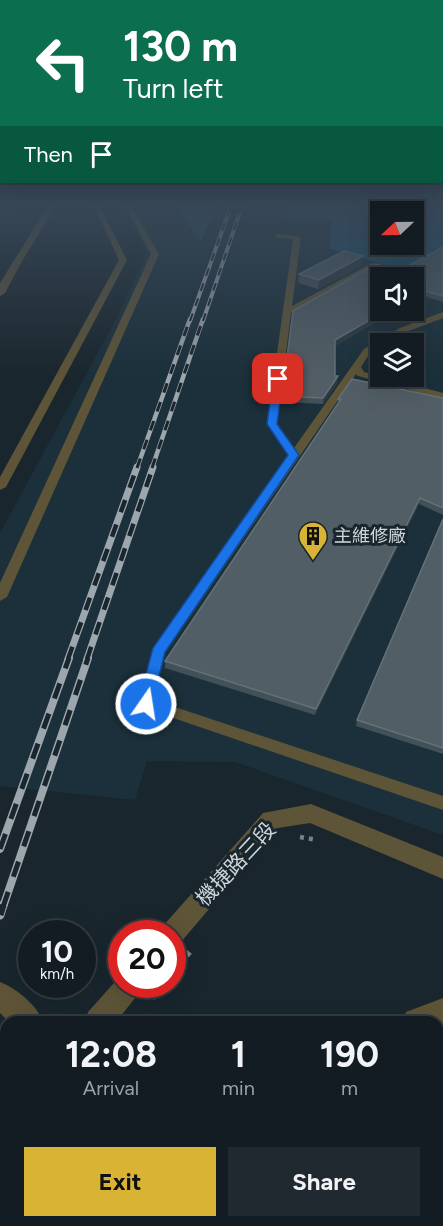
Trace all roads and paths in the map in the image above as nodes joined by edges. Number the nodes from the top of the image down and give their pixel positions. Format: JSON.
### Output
{"nodes":[{"id":1,"x":16,"y":263,"type":"edge"},
{"id":2,"x":121,"y":263,"type":"edge"},
{"id":3,"x":151,"y":263,"type":"edge"},
{"id":4,"x":294,"y":263,"type":"edge"},
{"id":5,"x":375,"y":265,"type":"edge"},
{"id":6,"x":0,"y":293,"type":"edge"},
{"id":7,"x":287,"y":312,"type":"junction"},
{"id":8,"x":443,"y":315,"type":"edge"},
{"id":9,"x":355,"y":366,"type":"junction"},
{"id":10,"x":443,"y":396,"type":"edge"},
{"id":11,"x":293,"y":455,"type":"junction"},
{"id":12,"x":0,"y":486,"type":"edge"},
{"id":13,"x":0,"y":597,"type":"edge"},
{"id":14,"x":443,"y":803,"type":"edge"},
{"id":15,"x":297,"y":837,"type":"dead end"},
{"id":16,"x":327,"y":842,"type":"dead end"},
{"id":17,"x":443,"y":868,"type":"edge"},
{"id":18,"x":184,"y":920,"type":"edge"},
{"id":19,"x":195,"y":945,"type":"dead end"},
{"id":20,"x":186,"y":956,"type":"edge"},
{"id":21,"x":0,"y":995,"type":"edge"},
{"id":22,"x":118,"y":998,"type":"edge"},
{"id":23,"x":23,"y":1016,"type":"edge"},
{"id":24,"x":103,"y":1016,"type":"edge"}],
"edges":[{"from":1,"to":6,"type":"street"},
{"from":2,"to":12,"type":"lane"},
{"from":3,"to":13,"type":"lane"},
{"from":4,"to":7,"type":"lane"},
{"from":5,"to":7,"type":"lane"},
{"from":7,"to":11,"type":"lane"},
{"from":8,"to":9,"type":"lane"},
{"from":9,"to":10,"type":"lane"},
{"from":9,"to":11,"type":"lane"},
{"from":11,"to":14,"type":"lane"},
{"from":15,"to":16,"type":"path"},
{"from":17,"to":18,"type":"street","name":"機捷路三段"},
{"from":19,"to":20,"type":"path"},
{"from":21,"to":23,"type":"street"},
{"from":22,"to":24,"type":"street"}]}
